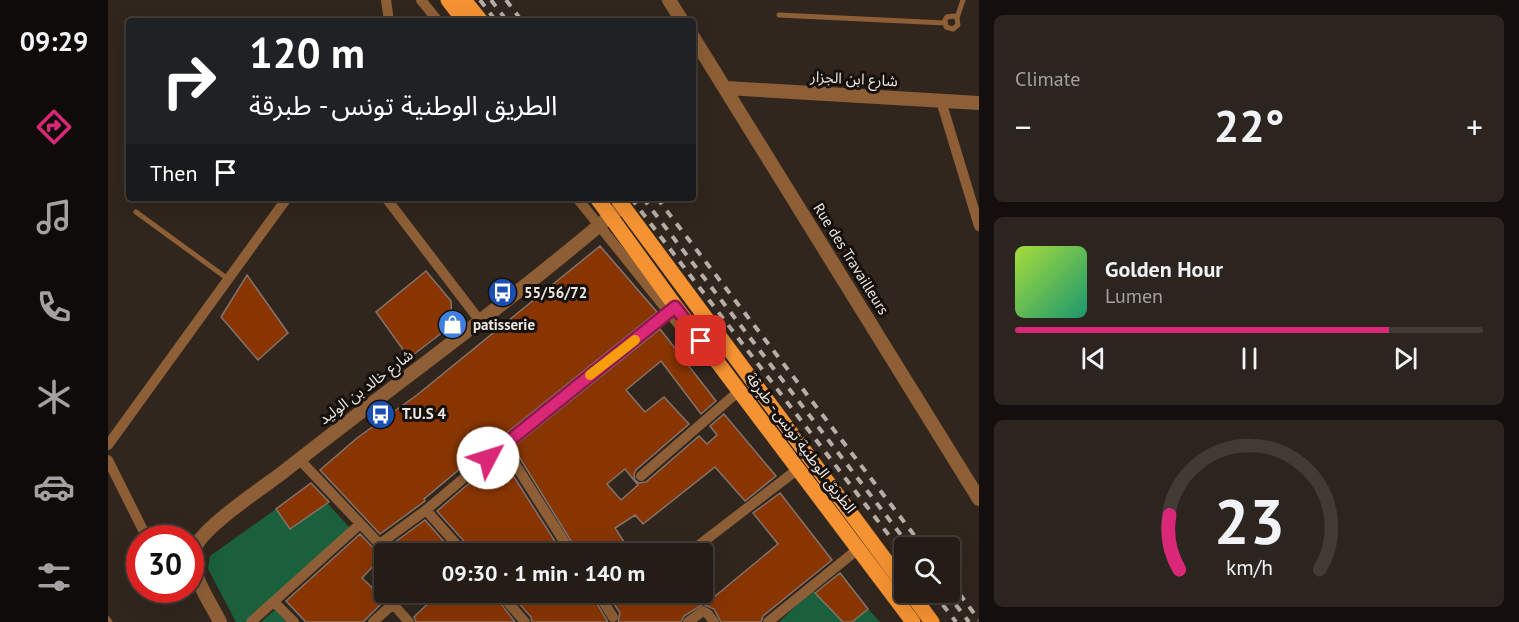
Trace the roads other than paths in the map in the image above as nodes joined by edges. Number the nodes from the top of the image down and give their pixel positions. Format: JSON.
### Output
{"nodes":[{"id":1,"x":386,"y":0,"type":"edge"},
{"id":2,"x":421,"y":0,"type":"edge"},
{"id":3,"x":448,"y":0,"type":"edge"},
{"id":4,"x":464,"y":0,"type":"edge"},
{"id":5,"x":669,"y":0,"type":"edge"},
{"id":6,"x":963,"y":0,"type":"edge"},
{"id":7,"x":779,"y":15,"type":"dead end"},
{"id":8,"x":389,"y":18,"type":"edge"},
{"id":9,"x":436,"y":18,"type":"edge"},
{"id":10,"x":462,"y":18,"type":"edge"},
{"id":11,"x":479,"y":18,"type":"edge"},
{"id":12,"x":680,"y":18,"type":"edge"},
{"id":13,"x":957,"y":18,"type":"junction"},
{"id":14,"x":945,"y":23,"type":"junction"},
{"id":15,"x":696,"y":43,"type":"edge"},
{"id":16,"x":726,"y":88,"type":"junction"},
{"id":17,"x":941,"y":101,"type":"junction"},
{"id":18,"x":979,"y":103,"type":"edge"},
{"id":19,"x":285,"y":201,"type":"edge"},
{"id":20,"x":388,"y":201,"type":"edge"},
{"id":21,"x":581,"y":201,"type":"edge"},
{"id":22,"x":598,"y":201,"type":"edge"},
{"id":23,"x":620,"y":202,"type":"edge"},
{"id":24,"x":136,"y":212,"type":"dead end"},
{"id":25,"x":604,"y":221,"type":"junction"},
{"id":26,"x":979,"y":226,"type":"edge"},
{"id":27,"x":228,"y":279,"type":"junction"},
{"id":28,"x":673,"y":309,"type":"junction"},
{"id":29,"x":480,"y":321,"type":"junction"},
{"id":30,"x":736,"y":394,"type":"junction"},
{"id":31,"x":108,"y":445,"type":"edge"},
{"id":32,"x":503,"y":446,"type":"junction"},
{"id":33,"x":299,"y":459,"type":"junction"},
{"id":34,"x":108,"y":460,"type":"edge"},
{"id":35,"x":796,"y":470,"type":"junction"},
{"id":36,"x":641,"y":476,"type":"dead end"},
{"id":37,"x":979,"y":499,"type":"edge"},
{"id":38,"x":426,"y":510,"type":"junction"},
{"id":39,"x":360,"y":524,"type":"junction"},
{"id":40,"x":140,"y":525,"type":"edge"},
{"id":41,"x":381,"y":543,"type":"joint"},
{"id":42,"x":455,"y":543,"type":"edge"},
{"id":43,"x":565,"y":543,"type":"edge"},
{"id":44,"x":702,"y":543,"type":"edge"},
{"id":45,"x":857,"y":550,"type":"junction"},
{"id":46,"x":894,"y":572,"type":"edge"},
{"id":47,"x":274,"y":602,"type":"junction"},
{"id":48,"x":509,"y":603,"type":"edge"},
{"id":49,"x":604,"y":603,"type":"edge"},
{"id":50,"x":918,"y":603,"type":"edge"},
{"id":51,"x":393,"y":604,"type":"joint"},
{"id":52,"x":613,"y":617,"type":"dead end"},
{"id":53,"x":220,"y":622,"type":"edge"},
{"id":54,"x":251,"y":622,"type":"edge"},
{"id":55,"x":294,"y":622,"type":"edge"},
{"id":56,"x":373,"y":622,"type":"edge"},
{"id":57,"x":409,"y":622,"type":"edge"},
{"id":58,"x":525,"y":622,"type":"edge"},
{"id":59,"x":688,"y":622,"type":"edge"},
{"id":60,"x":714,"y":622,"type":"edge"},
{"id":61,"x":768,"y":622,"type":"edge"},
{"id":62,"x":906,"y":622,"type":"edge"},
{"id":63,"x":913,"y":622,"type":"edge"},
{"id":64,"x":932,"y":622,"type":"edge"}],
"edges":[{"from":1,"to":8,"type":"street"},
{"from":2,"to":9,"type":"street"},
{"from":3,"to":10,"type":"main road"},
{"from":4,"to":11,"type":"main road"},
{"from":5,"to":12,"type":"street"},
{"from":6,"to":13,"type":"lane"},
{"from":7,"to":14,"type":"lane"},
{"from":13,"to":14,"type":"lane"},
{"from":13,"to":14,"type":"lane"},
{"from":15,"to":16,"type":"street","name":"Rue des Travailleurs"},
{"from":16,"to":17,"type":"street","name":"شارع ابن الجزار"},
{"from":16,"to":37,"type":"street","name":"Rue des Travailleurs"},
{"from":17,"to":18,"type":"street","name":"شارع ابن الجزار"},
{"from":17,"to":26,"type":"street"},
{"from":19,"to":27,"type":"street"},
{"from":20,"to":29,"type":"street"},
{"from":21,"to":25,"type":"street"},
{"from":22,"to":25,"type":"main road","name":"الطريق الوطنية تونس - طبرقة"},
{"from":23,"to":25,"type":"street","name":"شارع خالد بن الوليد"},
{"from":23,"to":46,"type":"main road","name":"الطريق الوطنية تونس - طبرقة"},
{"from":24,"to":27,"type":"lane"},
{"from":25,"to":28,"type":"main road","name":"الطريق الوطنية تونس - طبرقة"},
{"from":25,"to":29,"type":"street","name":"شارع خالد بن الوليد"},
{"from":27,"to":31,"type":"street"},
{"from":28,"to":30,"type":"main road","name":"الطريق الوطنية تونس - طبرقة"},
{"from":28,"to":32,"type":"street"},
{"from":29,"to":33,"type":"street","name":"شارع خالد بن الوليد"},
{"from":30,"to":35,"type":"main road","name":"الطريق الوطنية تونس - طبرقة"},
{"from":30,"to":36,"type":"street"},
{"from":32,"to":38,"type":"street"},
{"from":32,"to":43,"type":"street"},
{"from":33,"to":39,"type":"street"},
{"from":33,"to":53,"type":"street","name":"شارع خالد بن الوليد"},
{"from":34,"to":40,"type":"street"},
{"from":35,"to":44,"type":"street"},
{"from":35,"to":45,"type":"main road","name":"الطريق الوطنية تونس - طبرقة"},
{"from":38,"to":41,"type":"street"},
{"from":38,"to":42,"type":"street"},
{"from":39,"to":41,"type":"street"},
{"from":39,"to":47,"type":"street"},
{"from":45,"to":61,"type":"street"},
{"from":45,"to":62,"type":"street"},
{"from":45,"to":63,"type":"main road","name":"الطريق الوطنية تونس - طبرقة"},
{"from":47,"to":54,"type":"street"},
{"from":47,"to":55,"type":"street"},
{"from":48,"to":58,"type":"street"},
{"from":49,"to":52,"type":"street"},
{"from":50,"to":64,"type":"main road"},
{"from":51,"to":56,"type":"street"},
{"from":51,"to":57,"type":"street"},
{"from":59,"to":60,"type":"street"}]}
